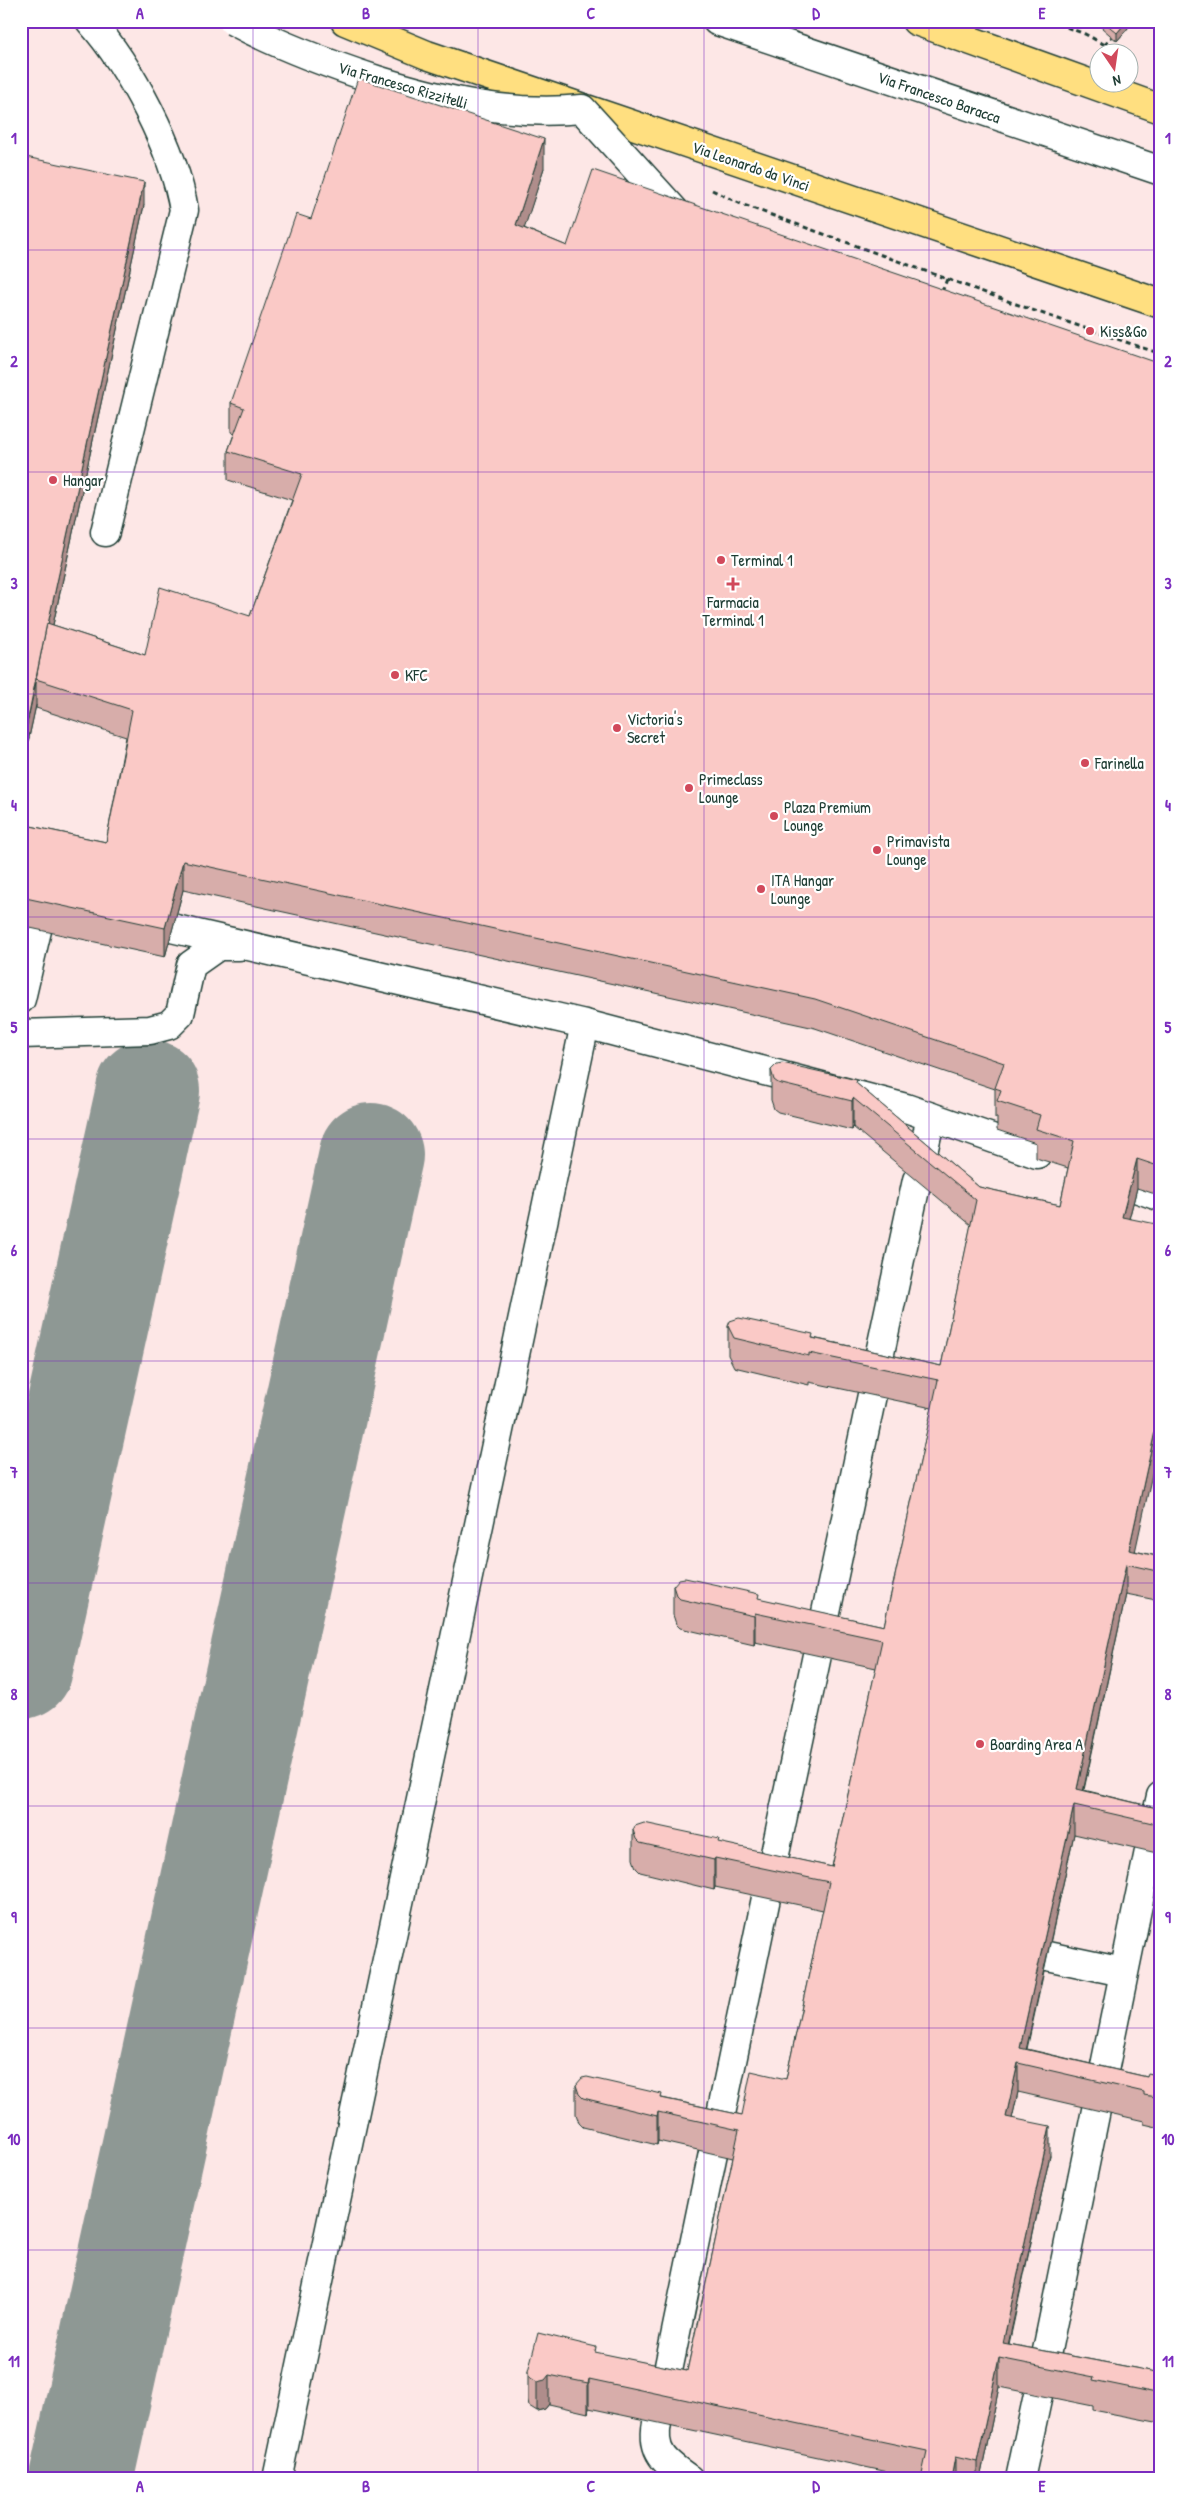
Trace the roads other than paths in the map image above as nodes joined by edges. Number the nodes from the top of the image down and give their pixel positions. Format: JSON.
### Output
{"nodes":[{"id":1,"x":90,"y":21,"type":"edge"},
{"id":2,"x":233,"y":21,"type":"edge"},
{"id":3,"x":345,"y":21,"type":"edge"},
{"id":4,"x":717,"y":21,"type":"edge"},
{"id":5,"x":916,"y":21,"type":"edge"},
{"id":6,"x":582,"y":109,"type":"junction"},
{"id":7,"x":1161,"y":109,"type":"edge"},
{"id":8,"x":1161,"y":171,"type":"edge"},
{"id":9,"x":702,"y":234,"type":"edge"},
{"id":10,"x":1161,"y":304,"type":"edge"},
{"id":11,"x":104,"y":532,"type":"dead end"},
{"id":12,"x":32,"y":897,"type":"edge"},
{"id":13,"x":72,"y":906,"type":"edge"},
{"id":14,"x":109,"y":914,"type":"edge"},
{"id":15,"x":249,"y":945,"type":"junction"},
{"id":16,"x":21,"y":999,"type":"edge"},
{"id":17,"x":585,"y":1024,"type":"junction"},
{"id":18,"x":21,"y":1034,"type":"edge"},
{"id":19,"x":931,"y":1116,"type":"junction"},
{"id":20,"x":1037,"y":1154,"type":"edge"},
{"id":21,"x":1161,"y":1796,"type":"edge"},
{"id":22,"x":1047,"y":1956,"type":"edge"},
{"id":23,"x":1123,"y":1972,"type":"junction"},
{"id":24,"x":663,"y":2395,"type":"edge"},
{"id":25,"x":658,"y":2423,"type":"edge"},
{"id":26,"x":277,"y":2479,"type":"edge"},
{"id":27,"x":689,"y":2479,"type":"edge"},
{"id":28,"x":1020,"y":2479,"type":"edge"}],
"edges":[{"from":1,"to":11,"type":"street"},
{"from":2,"to":6,"type":"street","name":"Via Francesco Rizzitelli","bridge":true},
{"from":3,"to":6,"type":"main road","name":"Via Leonardo da Vinci"},
{"from":4,"to":8,"type":"street","name":"Via Francesco Baracca"},
{"from":5,"to":7,"type":"main road"},
{"from":6,"to":9,"type":"street","bridge":true},
{"from":6,"to":10,"type":"main road","name":"Via Leonardo da Vinci"},
{"from":12,"to":13,"type":"street"},
{"from":12,"to":16,"type":"street"},
{"from":14,"to":15,"type":"street"},
{"from":15,"to":17,"type":"street"},
{"from":15,"to":18,"type":"street"},
{"from":17,"to":19,"type":"street"},
{"from":17,"to":26,"type":"street"},
{"from":19,"to":20,"type":"street"},
{"from":19,"to":24,"type":"street"},
{"from":21,"to":23,"type":"street"},
{"from":22,"to":23,"type":"street"},
{"from":23,"to":28,"type":"street"},
{"from":25,"to":27,"type":"street"}]}
